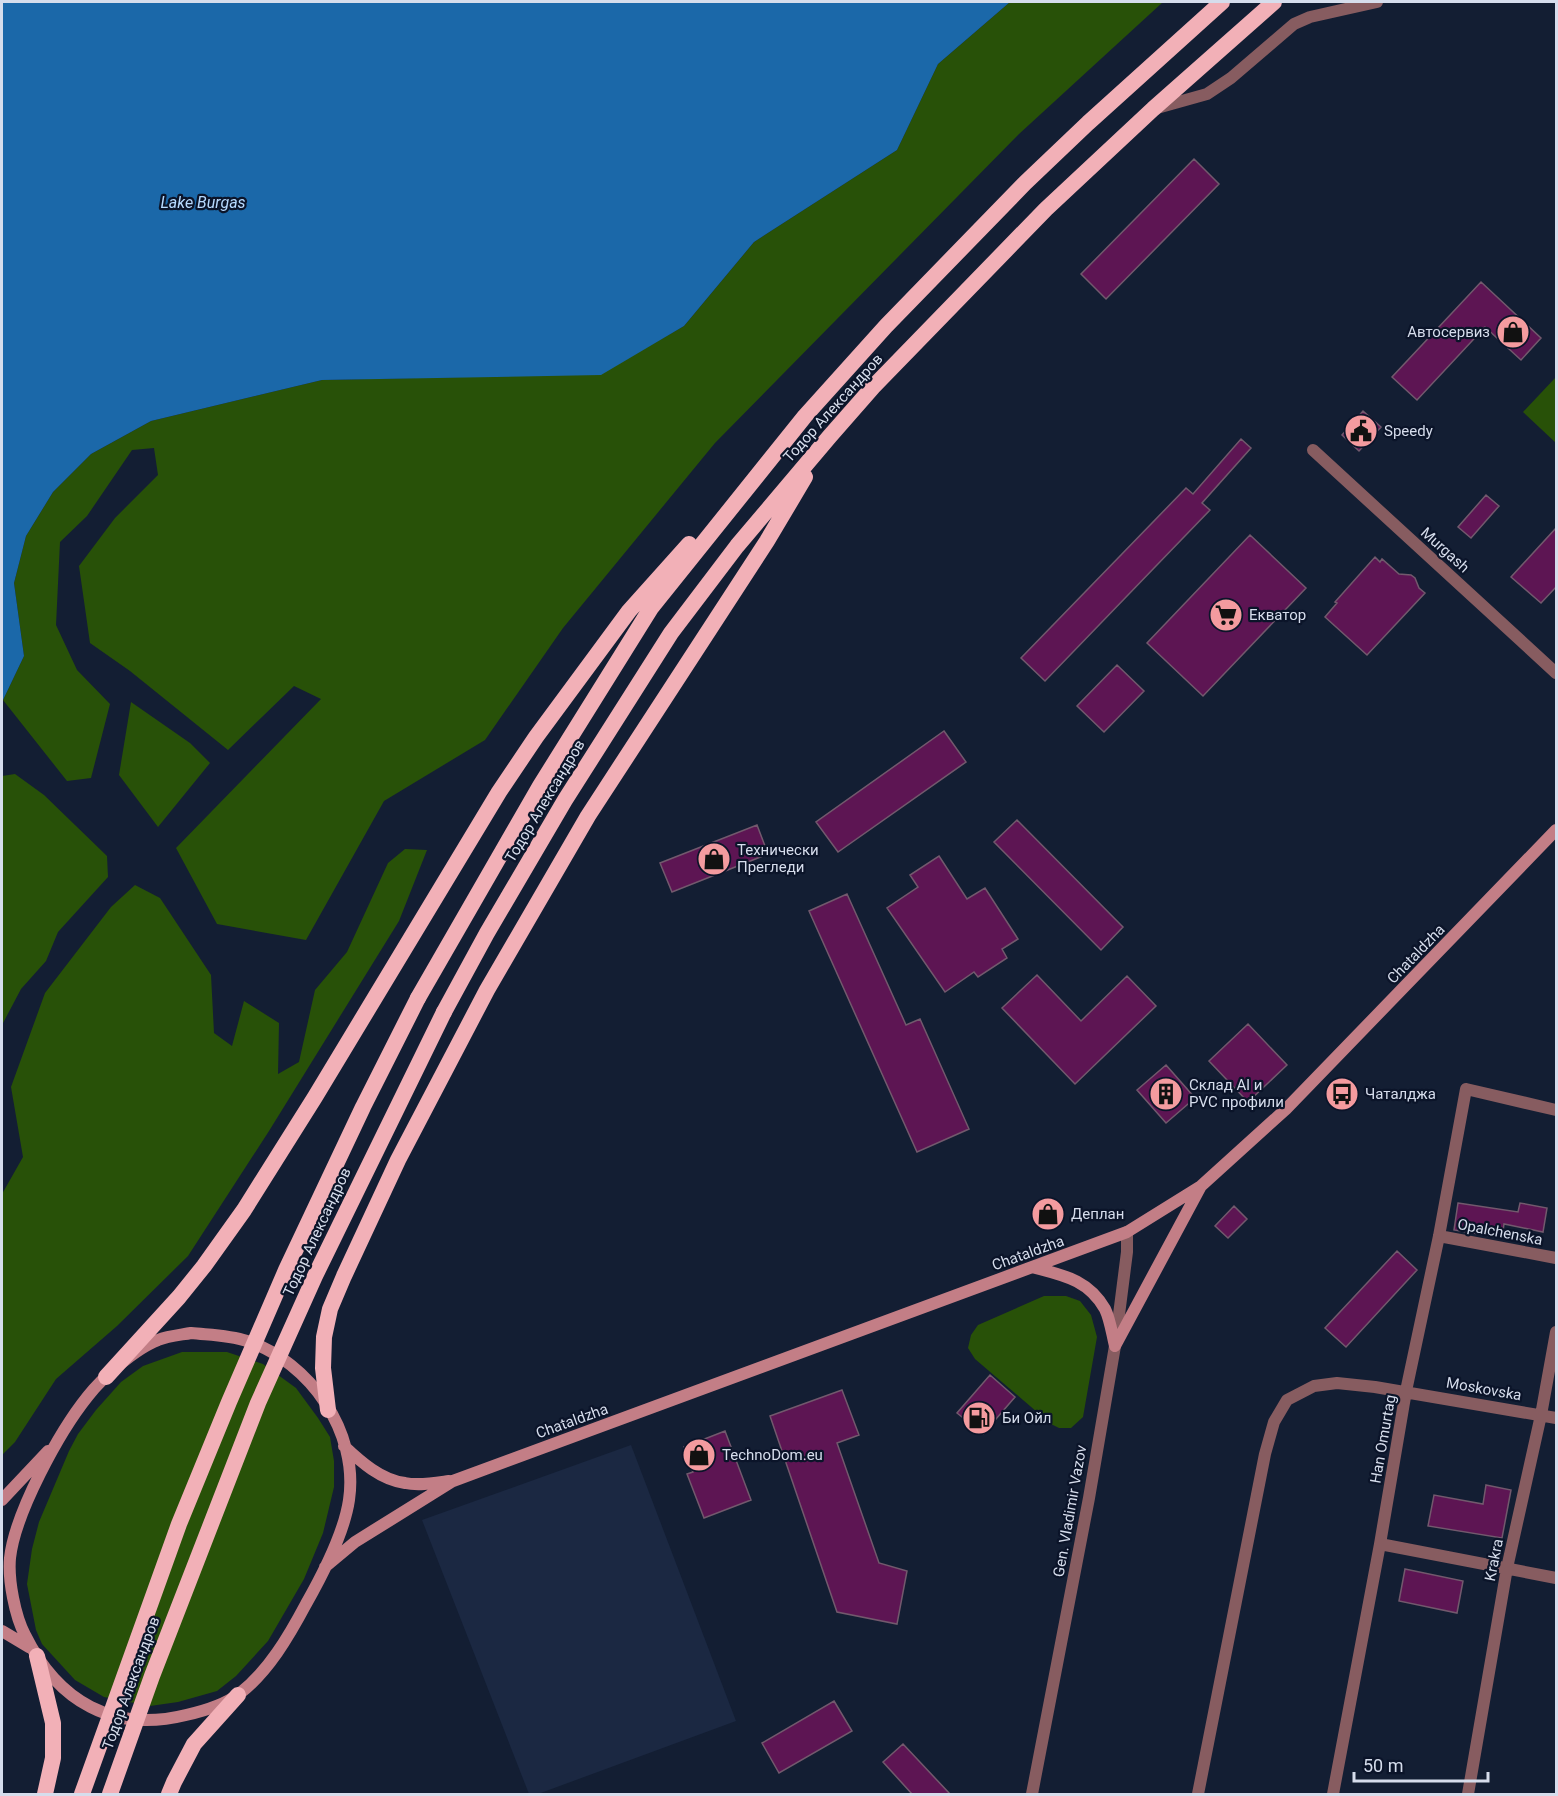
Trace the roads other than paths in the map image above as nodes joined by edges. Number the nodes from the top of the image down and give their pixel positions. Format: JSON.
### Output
{"nodes":[{"id":1,"x":1222,"y":2,"type":"edge"},
{"id":2,"x":1274,"y":2,"type":"edge"},
{"id":3,"x":1377,"y":2,"type":"edge"},
{"id":4,"x":1153,"y":109,"type":"junction"},
{"id":5,"x":804,"y":416,"type":"junction"},
{"id":6,"x":830,"y":436,"type":"junction"},
{"id":7,"x":1313,"y":450,"type":"dead end"},
{"id":8,"x":1557,"y":673,"type":"edge"},
{"id":9,"x":1557,"y":830,"type":"edge"},
{"id":10,"x":1557,"y":1110,"type":"edge"},
{"id":11,"x":1201,"y":1186,"type":"junction"},
{"id":12,"x":1127,"y":1232,"type":"junction"},
{"id":13,"x":1439,"y":1236,"type":"junction"},
{"id":14,"x":1557,"y":1258,"type":"edge"},
{"id":15,"x":1032,"y":1267,"type":"junction"},
{"id":16,"x":1557,"y":1332,"type":"edge"},
{"id":17,"x":1114,"y":1346,"type":"junction"},
{"id":18,"x":106,"y":1377,"type":"junction"},
{"id":19,"x":1406,"y":1391,"type":"junction"},
{"id":20,"x":328,"y":1410,"type":"junction"},
{"id":21,"x":1541,"y":1415,"type":"junction"},
{"id":22,"x":1557,"y":1418,"type":"edge"},
{"id":23,"x":57,"y":1441,"type":"junction"},
{"id":24,"x":344,"y":1446,"type":"junction"},
{"id":25,"x":453,"y":1481,"type":"junction"},
{"id":26,"x":2,"y":1500,"type":"edge"},
{"id":27,"x":1380,"y":1544,"type":"junction"},
{"id":28,"x":325,"y":1567,"type":"junction"},
{"id":29,"x":1507,"y":1568,"type":"junction"},
{"id":30,"x":1557,"y":1578,"type":"edge"},
{"id":31,"x":2,"y":1631,"type":"edge"},
{"id":32,"x":34,"y":1652,"type":"junction"},
{"id":33,"x":238,"y":1695,"type":"junction"},
{"id":34,"x":45,"y":1794,"type":"edge"},
{"id":35,"x":82,"y":1794,"type":"edge"},
{"id":36,"x":110,"y":1794,"type":"edge"},
{"id":37,"x":169,"y":1794,"type":"edge"},
{"id":38,"x":1032,"y":1794,"type":"edge"},
{"id":39,"x":1198,"y":1794,"type":"edge"},
{"id":40,"x":1333,"y":1794,"type":"edge"},
{"id":41,"x":1467,"y":1794,"type":"edge"}],
"edges":[{"from":1,"to":5,"type":"highway","name":"Тодор Александров"},
{"from":2,"to":4,"type":"highway","name":"Тодор Александров"},
{"from":3,"to":4,"type":"street"},
{"from":4,"to":6,"type":"highway","name":"Тодор Александров"},
{"from":5,"to":18,"type":"highway"},
{"from":5,"to":35,"type":"highway","name":"Тодор Александров","bridge":true},
{"from":6,"to":20,"type":"highway"},
{"from":6,"to":36,"type":"highway","name":"Тодор Александров","bridge":true},
{"from":7,"to":8,"type":"street","name":"Murgash"},
{"from":9,"to":11,"type":"main road","name":"Chataldzha"},
{"from":10,"to":13,"type":"street","name":"Han Omurtag"},
{"from":11,"to":12,"type":"main road","name":"Chataldzha"},
{"from":11,"to":17,"type":"main road"},
{"from":12,"to":15,"type":"main road","name":"Chataldzha"},
{"from":12,"to":17,"type":"street","name":"Gen. Vladimir Vazov"},
{"from":13,"to":14,"type":"street","name":"Opalchenska"},
{"from":13,"to":19,"type":"street","name":"Han Omurtag"},
{"from":15,"to":17,"type":"main road"},
{"from":15,"to":25,"type":"main road","name":"Chataldzha"},
{"from":16,"to":21,"type":"street","name":"Krakra"},
{"from":17,"to":38,"type":"street","name":"Gen. Vladimir Vazov"},
{"from":18,"to":20,"type":"main road"},
{"from":18,"to":23,"type":"main road"},
{"from":19,"to":21,"type":"street","name":"Moskovska"},
{"from":19,"to":27,"type":"street","name":"Han Omurtag"},
{"from":19,"to":39,"type":"street","name":"Moskovska"},
{"from":20,"to":24,"type":"main road"},
{"from":21,"to":22,"type":"street","name":"Moskovska"},
{"from":21,"to":29,"type":"street","name":"Krakra"},
{"from":23,"to":26,"type":"main road"},
{"from":23,"to":32,"type":"main road"},
{"from":24,"to":25,"type":"main road","name":"Chataldzha"},
{"from":24,"to":28,"type":"main road"},
{"from":25,"to":28,"type":"main road","name":"Chataldzha"},
{"from":27,"to":29,"type":"street"},
{"from":27,"to":40,"type":"street","name":"Han Omurtag"},
{"from":28,"to":33,"type":"main road"},
{"from":29,"to":30,"type":"street"},
{"from":29,"to":41,"type":"street","name":"Krakra"},
{"from":31,"to":32,"type":"main road"},
{"from":32,"to":33,"type":"main road"},
{"from":32,"to":34,"type":"highway"},
{"from":33,"to":37,"type":"highway"}]}
